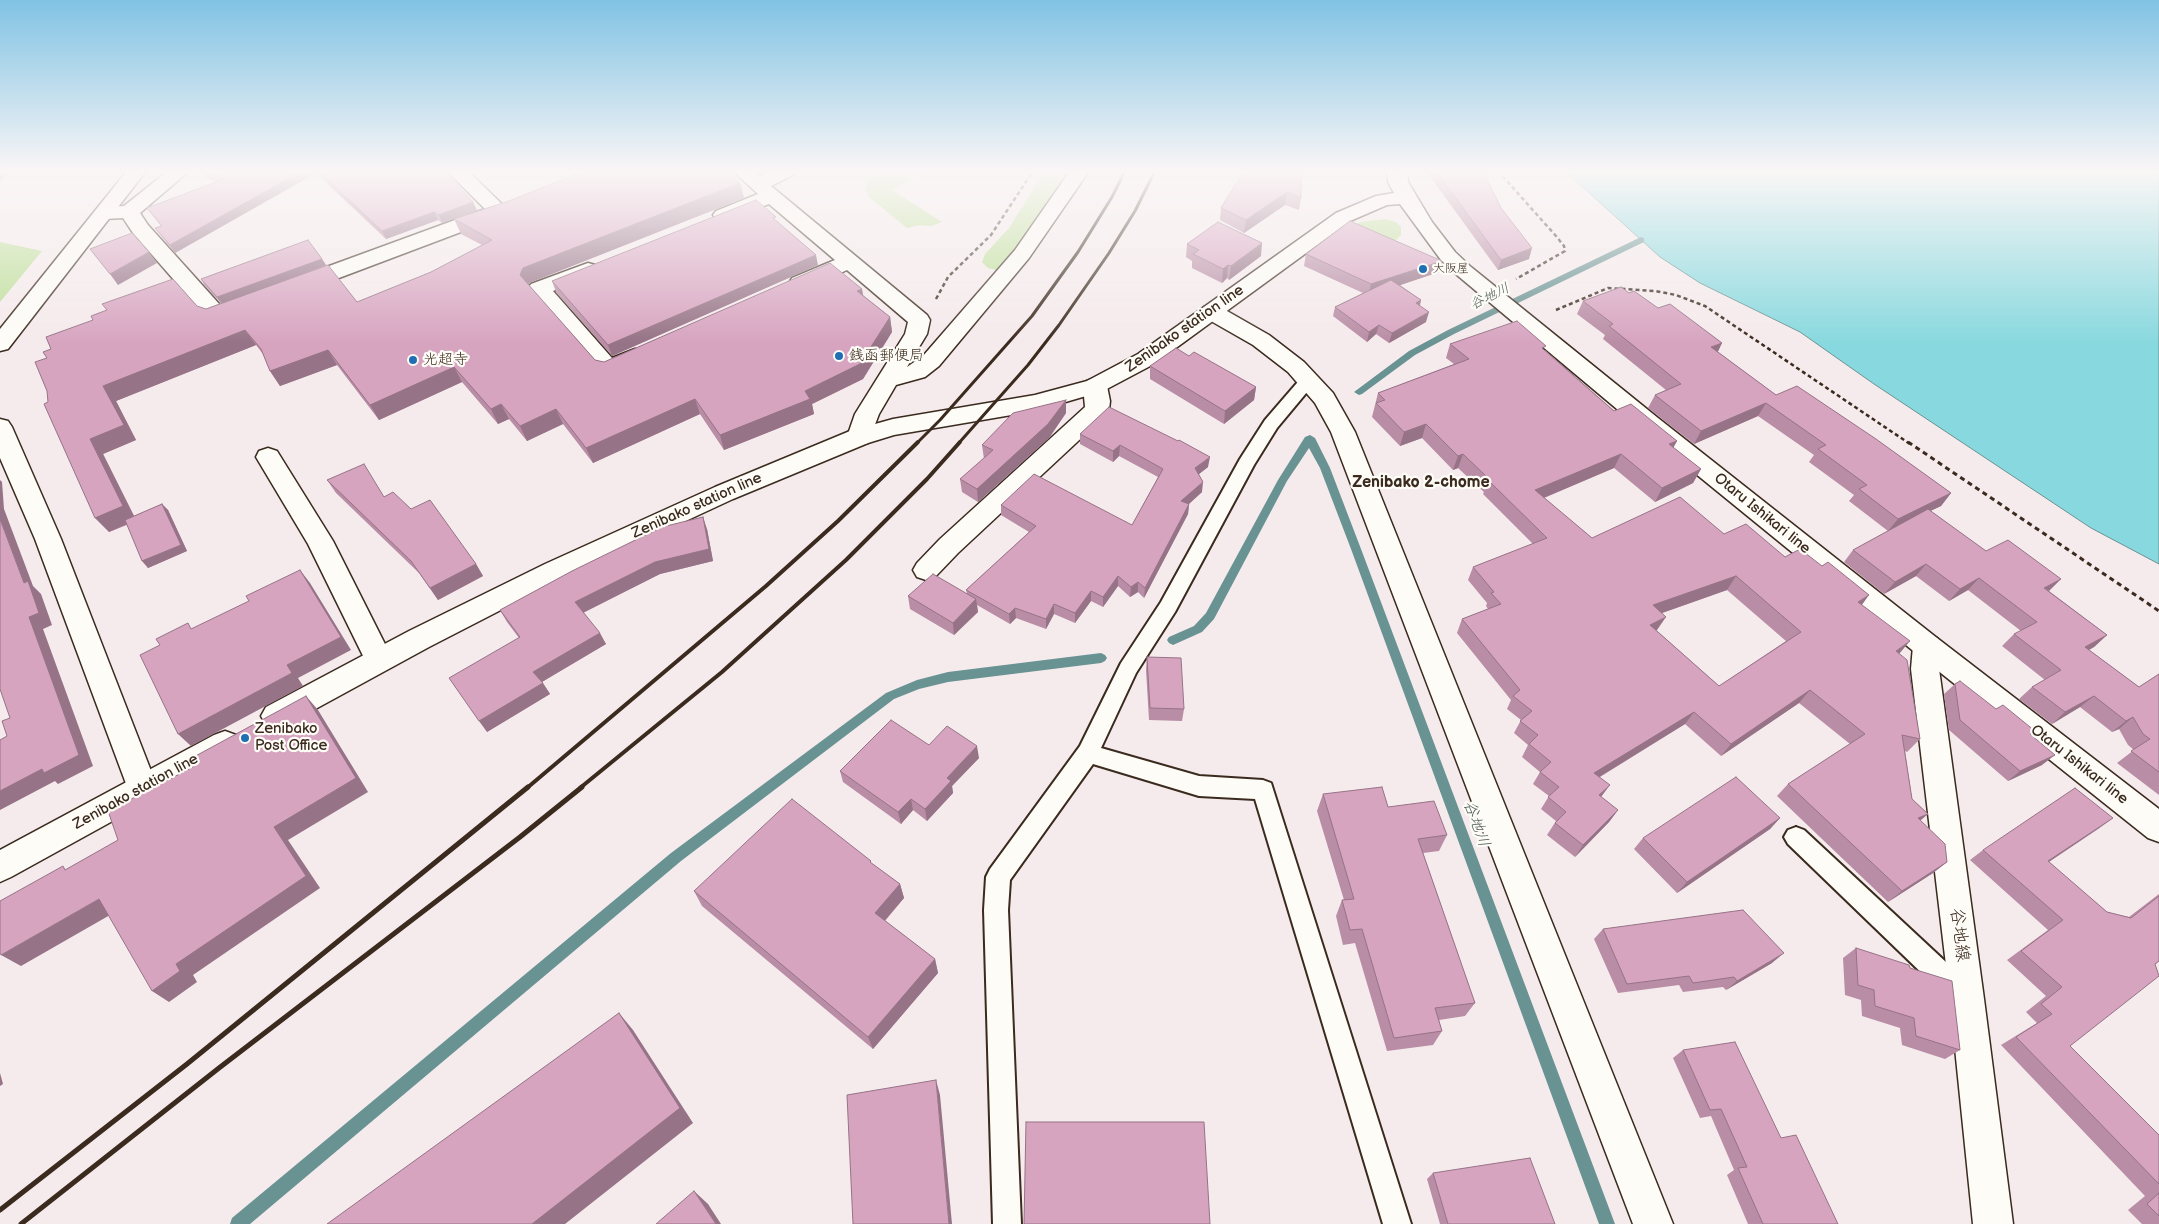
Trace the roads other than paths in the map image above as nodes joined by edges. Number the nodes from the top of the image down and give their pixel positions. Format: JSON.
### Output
{"nodes":[{"id":1,"x":92,"y":228,"type":"edge"},
{"id":2,"x":139,"y":228,"type":"edge"},
{"id":3,"x":452,"y":228,"type":"edge"},
{"id":4,"x":810,"y":228,"type":"edge"},
{"id":5,"x":1040,"y":228,"type":"edge"},
{"id":6,"x":1328,"y":228,"type":"edge"},
{"id":7,"x":1426,"y":228,"type":"edge"},
{"id":8,"x":849,"y":261,"type":"junction"},
{"id":9,"x":604,"y":263,"type":"edge"},
{"id":10,"x":778,"y":293,"type":"edge"},
{"id":11,"x":1212,"y":312,"type":"junction"},
{"id":12,"x":0,"y":344,"type":"edge"},
{"id":13,"x":654,"y":348,"type":"edge"},
{"id":14,"x":890,"y":379,"type":"junction"},
{"id":15,"x":1309,"y":380,"type":"junction"},
{"id":16,"x":1095,"y":386,"type":"junction"},
{"id":17,"x":0,"y":426,"type":"edge"},
{"id":18,"x":859,"y":438,"type":"junction"},
{"id":19,"x":268,"y":457,"type":"dead end"},
{"id":20,"x":926,"y":570,"type":"dead end"},
{"id":21,"x":1927,"y":646,"type":"junction"},
{"id":22,"x":379,"y":660,"type":"junction"},
{"id":23,"x":1088,"y":754,"type":"junction"},
{"id":24,"x":143,"y":789,"type":"junction"},
{"id":25,"x":2159,"y":828,"type":"edge"},
{"id":26,"x":1796,"y":837,"type":"dead end"},
{"id":27,"x":0,"y":867,"type":"edge"},
{"id":28,"x":1967,"y":999,"type":"junction"},
{"id":29,"x":1007,"y":1224,"type":"edge"},
{"id":30,"x":1397,"y":1224,"type":"edge"},
{"id":31,"x":1653,"y":1224,"type":"edge"},
{"id":32,"x":1993,"y":1224,"type":"edge"}],
"edges":[{"from":1,"to":12,"type":"street"},
{"from":2,"to":3,"type":"street"},
{"from":4,"to":8,"type":"street"},
{"from":5,"to":14,"type":"street"},
{"from":6,"to":11,"type":"street","name":"Zenibako station line"},
{"from":7,"to":21,"type":"street","name":"Otaru Ishikari line"},
{"from":8,"to":10,"type":"street"},
{"from":8,"to":14,"type":"street"},
{"from":9,"to":13,"type":"street"},
{"from":11,"to":15,"type":"street"},
{"from":11,"to":16,"type":"street","name":"Zenibako station line"},
{"from":14,"to":18,"type":"street"},
{"from":15,"to":23,"type":"lane"},
{"from":15,"to":31,"type":"street"},
{"from":16,"to":18,"type":"street","name":"Zenibako station line"},
{"from":16,"to":20,"type":"street"},
{"from":17,"to":24,"type":"street"},
{"from":18,"to":22,"type":"street","name":"Zenibako station line"},
{"from":19,"to":22,"type":"street"},
{"from":21,"to":25,"type":"street","name":"Otaru Ishikari line"},
{"from":21,"to":28,"type":"street","name":"谷地線"},
{"from":22,"to":24,"type":"street","name":"Zenibako station line"},
{"from":23,"to":29,"type":"lane"},
{"from":23,"to":30,"type":"lane"},
{"from":24,"to":27,"type":"street","name":"Zenibako station line"},
{"from":26,"to":28,"type":"lane"},
{"from":28,"to":32,"type":"street","name":"谷地線"}]}
